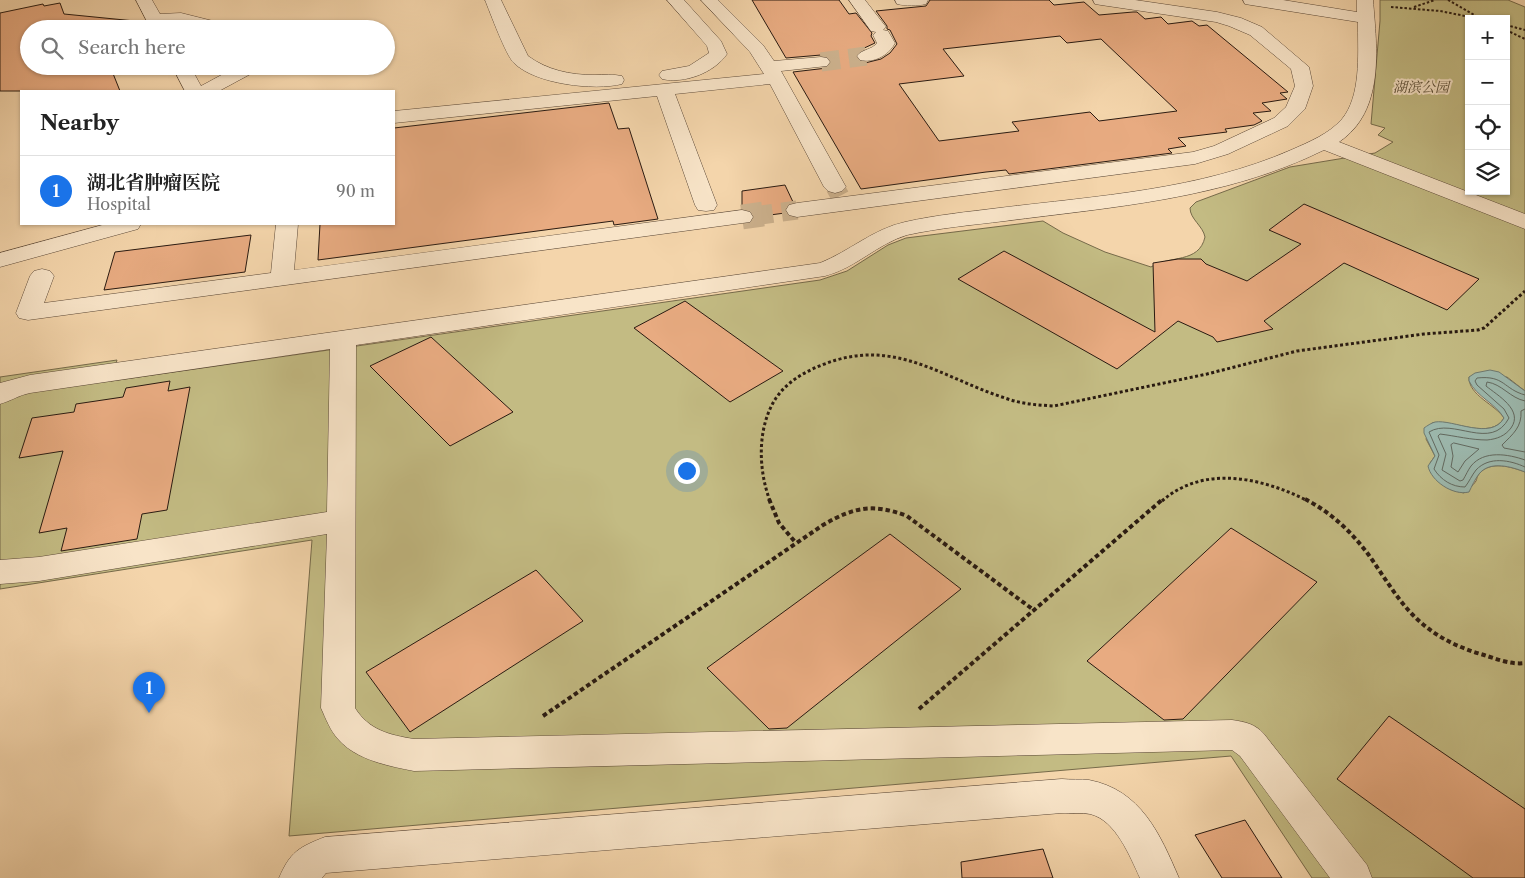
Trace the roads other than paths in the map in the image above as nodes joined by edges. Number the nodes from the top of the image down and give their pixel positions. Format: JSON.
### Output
{"nodes":[{"id":1,"x":144,"y":0,"type":"edge"},
{"id":2,"x":493,"y":0,"type":"edge"},
{"id":3,"x":676,"y":0,"type":"edge"},
{"id":4,"x":708,"y":0,"type":"edge"},
{"id":5,"x":857,"y":0,"type":"edge"},
{"id":6,"x":903,"y":0,"type":"edge"},
{"id":7,"x":920,"y":0,"type":"edge"},
{"id":8,"x":1101,"y":0,"type":"edge"},
{"id":9,"x":1251,"y":0,"type":"edge"},
{"id":10,"x":1322,"y":0,"type":"edge"},
{"id":11,"x":1365,"y":7,"type":"edge"},
{"id":12,"x":156,"y":20,"type":"edge"},
{"id":13,"x":173,"y":20,"type":"edge"},
{"id":14,"x":189,"y":20,"type":"edge"},
{"id":15,"x":866,"y":56,"type":"tunnel mouth"},
{"id":16,"x":820,"y":62,"type":"tunnel mouth"},
{"id":17,"x":773,"y":73,"type":"junction"},
{"id":18,"x":186,"y":75,"type":"edge"},
{"id":19,"x":235,"y":75,"type":"edge"},
{"id":20,"x":193,"y":90,"type":"edge"},
{"id":21,"x":208,"y":90,"type":"edge"},
{"id":22,"x":664,"y":91,"type":"junction"},
{"id":23,"x":395,"y":117,"type":"edge"},
{"id":24,"x":1322,"y":143,"type":"junction"},
{"id":25,"x":840,"y":196,"type":"junction"},
{"id":26,"x":797,"y":210,"type":"tunnel mouth"},
{"id":27,"x":710,"y":213,"type":"junction"},
{"id":28,"x":742,"y":217,"type":"tunnel mouth"},
{"id":29,"x":1525,"y":222,"type":"edge"},
{"id":30,"x":126,"y":225,"type":"edge"},
{"id":31,"x":287,"y":225,"type":"edge"},
{"id":32,"x":0,"y":260,"type":"edge"},
{"id":33,"x":42,"y":276,"type":"dead end"},
{"id":34,"x":282,"y":280,"type":"junction"},
{"id":35,"x":343,"y":338,"type":"junction"},
{"id":36,"x":0,"y":394,"type":"edge"},
{"id":37,"x":342,"y":521,"type":"junction"},
{"id":38,"x":0,"y":572,"type":"edge"},
{"id":39,"x":298,"y":878,"type":"edge"},
{"id":40,"x":1160,"y":878,"type":"edge"},
{"id":41,"x":1353,"y":878,"type":"edge"}],
"edges":[{"from":1,"to":12,"type":"street"},
{"from":2,"to":3,"type":"street"},
{"from":4,"to":17,"type":"street"},
{"from":5,"to":15,"type":"street"},
{"from":6,"to":7,"type":"street"},
{"from":8,"to":25,"type":"street"},
{"from":9,"to":11,"type":"street"},
{"from":10,"to":11,"type":"street"},
{"from":11,"to":24,"type":"street"},
{"from":13,"to":14,"type":"street"},
{"from":16,"to":17,"type":"street"},
{"from":17,"to":22,"type":"street"},
{"from":17,"to":25,"type":"street"},
{"from":18,"to":20,"type":"street"},
{"from":19,"to":21,"type":"street"},
{"from":22,"to":23,"type":"street"},
{"from":22,"to":27,"type":"street"},
{"from":24,"to":29,"type":"street"},
{"from":24,"to":35,"type":"street"},
{"from":25,"to":26,"type":"street"},
{"from":27,"to":28,"type":"street"},
{"from":27,"to":34,"type":"street"},
{"from":30,"to":32,"type":"street"},
{"from":31,"to":34,"type":"street"},
{"from":33,"to":34,"type":"street"},
{"from":35,"to":36,"type":"street"},
{"from":35,"to":37,"type":"street"},
{"from":37,"to":38,"type":"street"},
{"from":37,"to":41,"type":"street"},
{"from":39,"to":40,"type":"street"}]}
